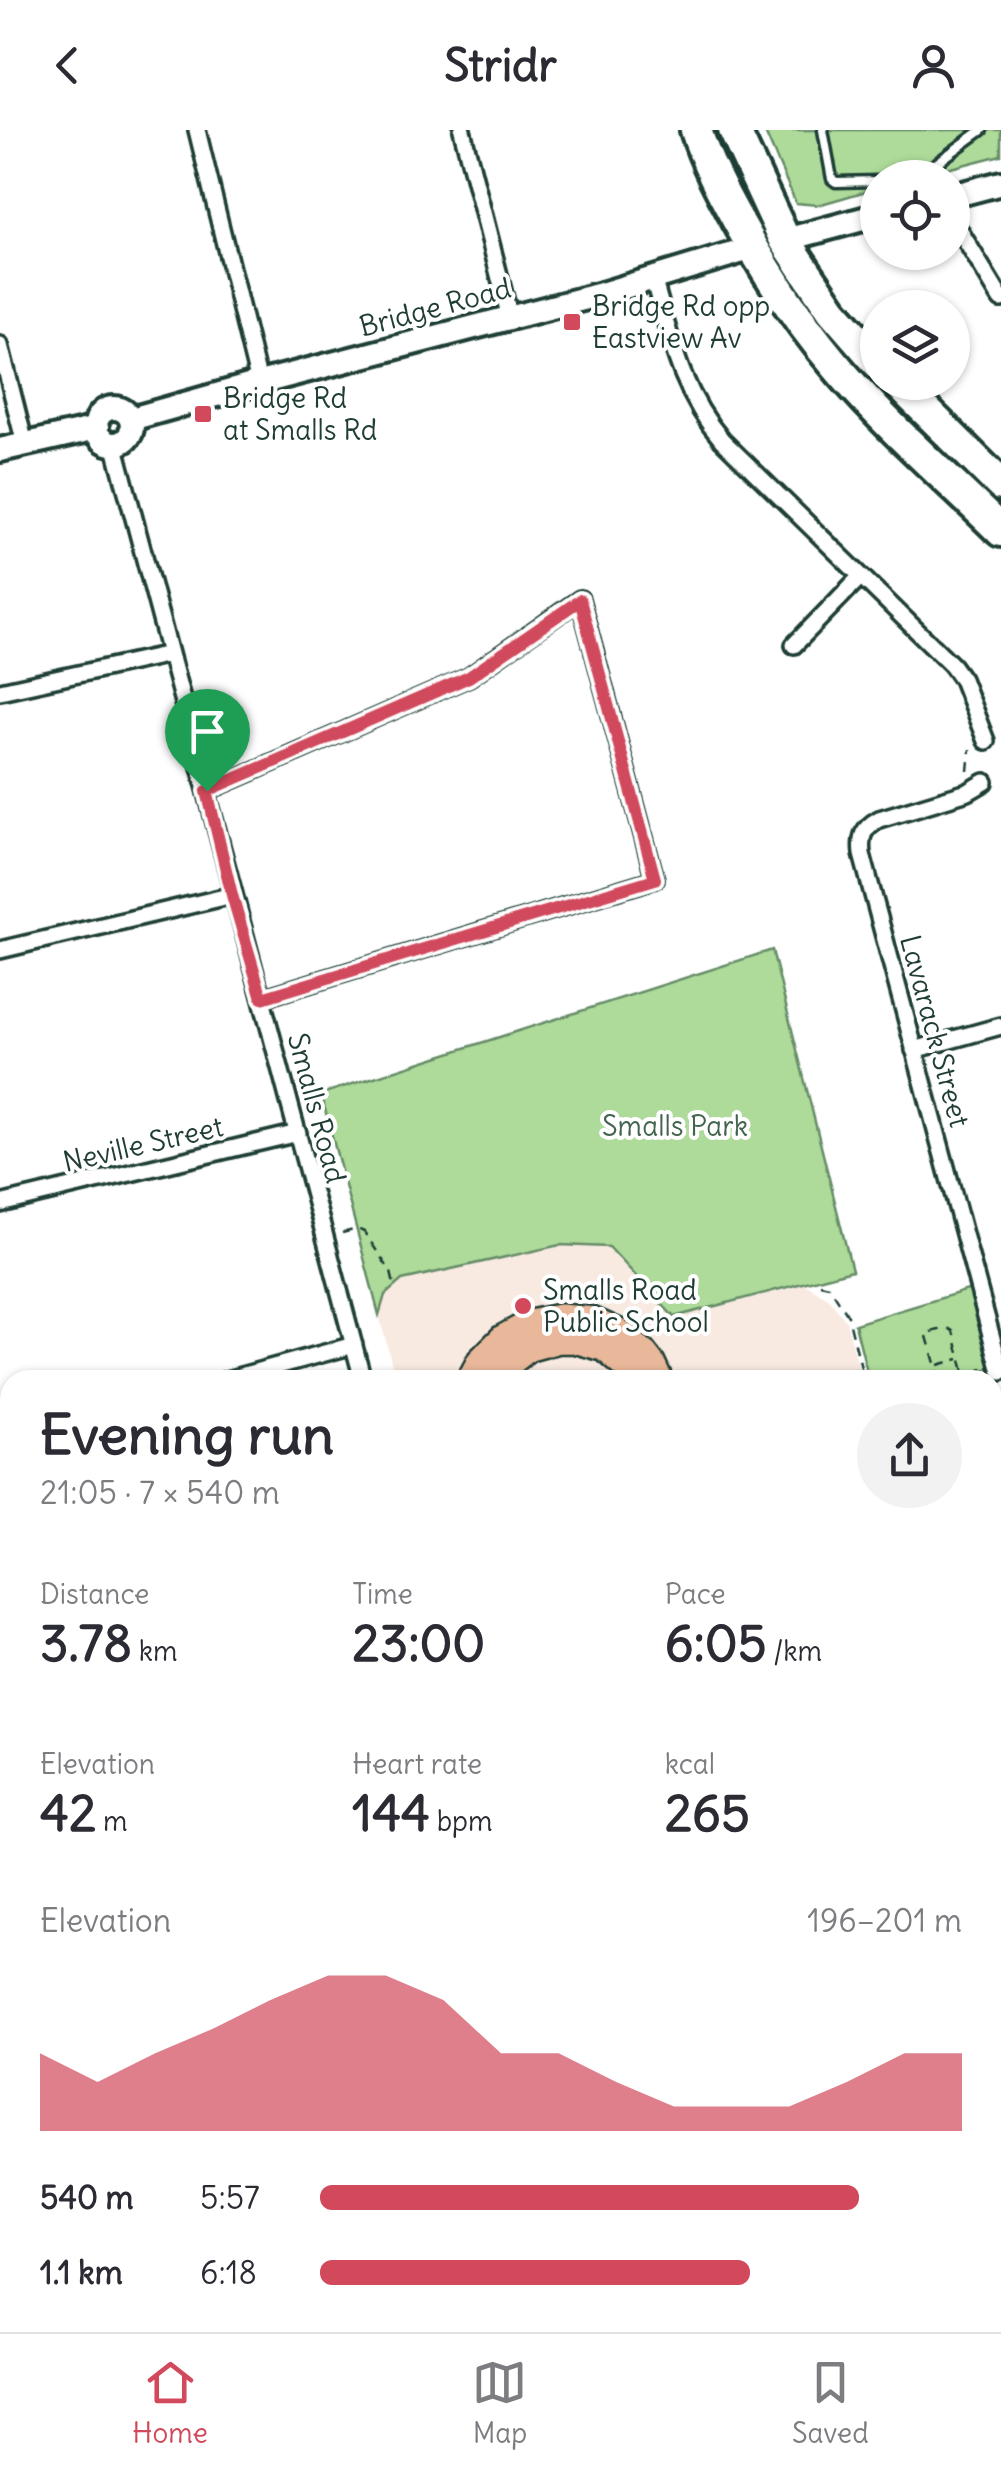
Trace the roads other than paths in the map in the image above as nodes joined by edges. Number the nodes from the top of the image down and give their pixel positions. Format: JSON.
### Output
{"nodes":[{"id":1,"x":197,"y":130,"type":"edge"},
{"id":2,"x":462,"y":130,"type":"edge"},
{"id":3,"x":696,"y":130,"type":"edge"},
{"id":4,"x":734,"y":130,"type":"edge"},
{"id":5,"x":822,"y":130,"type":"edge"},
{"id":6,"x":982,"y":130,"type":"edge"},
{"id":7,"x":941,"y":160,"type":"edge"},
{"id":8,"x":860,"y":181,"type":"edge"},
{"id":9,"x":1001,"y":183,"type":"edge"},
{"id":10,"x":970,"y":191,"type":"edge"},
{"id":11,"x":860,"y":220,"type":"edge"},
{"id":12,"x":785,"y":240,"type":"junction"},
{"id":13,"x":753,"y":248,"type":"junction"},
{"id":14,"x":970,"y":248,"type":"edge"},
{"id":15,"x":654,"y":278,"type":"junction"},
{"id":16,"x":1001,"y":299,"type":"edge"},
{"id":17,"x":510,"y":318,"type":"junction"},
{"id":18,"x":860,"y":342,"type":"edge"},
{"id":19,"x":0,"y":346,"type":"edge"},
{"id":20,"x":259,"y":383,"type":"junction"},
{"id":21,"x":915,"y":400,"type":"edge"},
{"id":22,"x":105,"y":436,"type":"junction"},
{"id":23,"x":25,"y":444,"type":"junction"},
{"id":24,"x":0,"y":450,"type":"edge"},
{"id":25,"x":1001,"y":485,"type":"edge"},
{"id":26,"x":1001,"y":531,"type":"edge"},
{"id":27,"x":861,"y":576,"type":"junction"},
{"id":28,"x":794,"y":645,"type":"dead end"},
{"id":29,"x":170,"y":654,"type":"junction"},
{"id":30,"x":0,"y":691,"type":"edge"},
{"id":31,"x":982,"y":733,"type":"road end"},
{"id":32,"x":984,"y":782,"type":"dead end"},
{"id":33,"x":207,"y":791,"type":"junction"},
{"id":34,"x":232,"y":895,"type":"junction"},
{"id":35,"x":0,"y":950,"type":"edge"},
{"id":36,"x":262,"y":998,"type":"junction"},
{"id":37,"x":1001,"y":1026,"type":"edge"},
{"id":38,"x":914,"y":1050,"type":"junction"},
{"id":39,"x":298,"y":1133,"type":"junction"},
{"id":40,"x":0,"y":1204,"type":"edge"},
{"id":41,"x":354,"y":1345,"type":"junction"},
{"id":42,"x":1000,"y":1368,"type":"edge"},
{"id":43,"x":263,"y":1370,"type":"edge"},
{"id":44,"x":360,"y":1370,"type":"edge"}],
"edges":[{"from":1,"to":20,"type":"street"},
{"from":2,"to":17,"type":"street"},
{"from":3,"to":13,"type":"highway"},
{"from":4,"to":12,"type":"highway"},
{"from":5,"to":8,"type":"lane"},
{"from":6,"to":7,"type":"lane"},
{"from":9,"to":10,"type":"street"},
{"from":11,"to":12,"type":"street"},
{"from":12,"to":13,"type":"highway"},
{"from":12,"to":18,"type":"highway"},
{"from":13,"to":15,"type":"street","name":"Bridge Road"},
{"from":13,"to":26,"type":"highway"},
{"from":14,"to":16,"type":"street"},
{"from":15,"to":17,"type":"street","name":"Bridge Road"},
{"from":15,"to":27,"type":"street"},
{"from":17,"to":20,"type":"street","name":"Bridge Road"},
{"from":19,"to":23,"type":"street"},
{"from":20,"to":22,"type":"street","name":"Bridge Road"},
{"from":21,"to":25,"type":"highway"},
{"from":22,"to":23,"type":"street"},
{"from":22,"to":29,"type":"street","name":"Smalls Road"},
{"from":23,"to":24,"type":"street"},
{"from":27,"to":28,"type":"street"},
{"from":27,"to":31,"type":"street"},
{"from":29,"to":30,"type":"street"},
{"from":29,"to":33,"type":"street","name":"Smalls Road"},
{"from":32,"to":38,"type":"street","name":"Lavarack Street"},
{"from":33,"to":34,"type":"street","name":"Smalls Road"},
{"from":33,"to":36,"type":"street"},
{"from":34,"to":35,"type":"street"},
{"from":34,"to":36,"type":"street","name":"Smalls Road"},
{"from":36,"to":39,"type":"street","name":"Smalls Road"},
{"from":37,"to":38,"type":"street"},
{"from":38,"to":42,"type":"street","name":"Lavarack Street"},
{"from":39,"to":40,"type":"street","name":"Neville Street"},
{"from":39,"to":41,"type":"street","name":"Smalls Road"},
{"from":41,"to":43,"type":"street"},
{"from":41,"to":44,"type":"street","name":"Smalls Road"}]}
